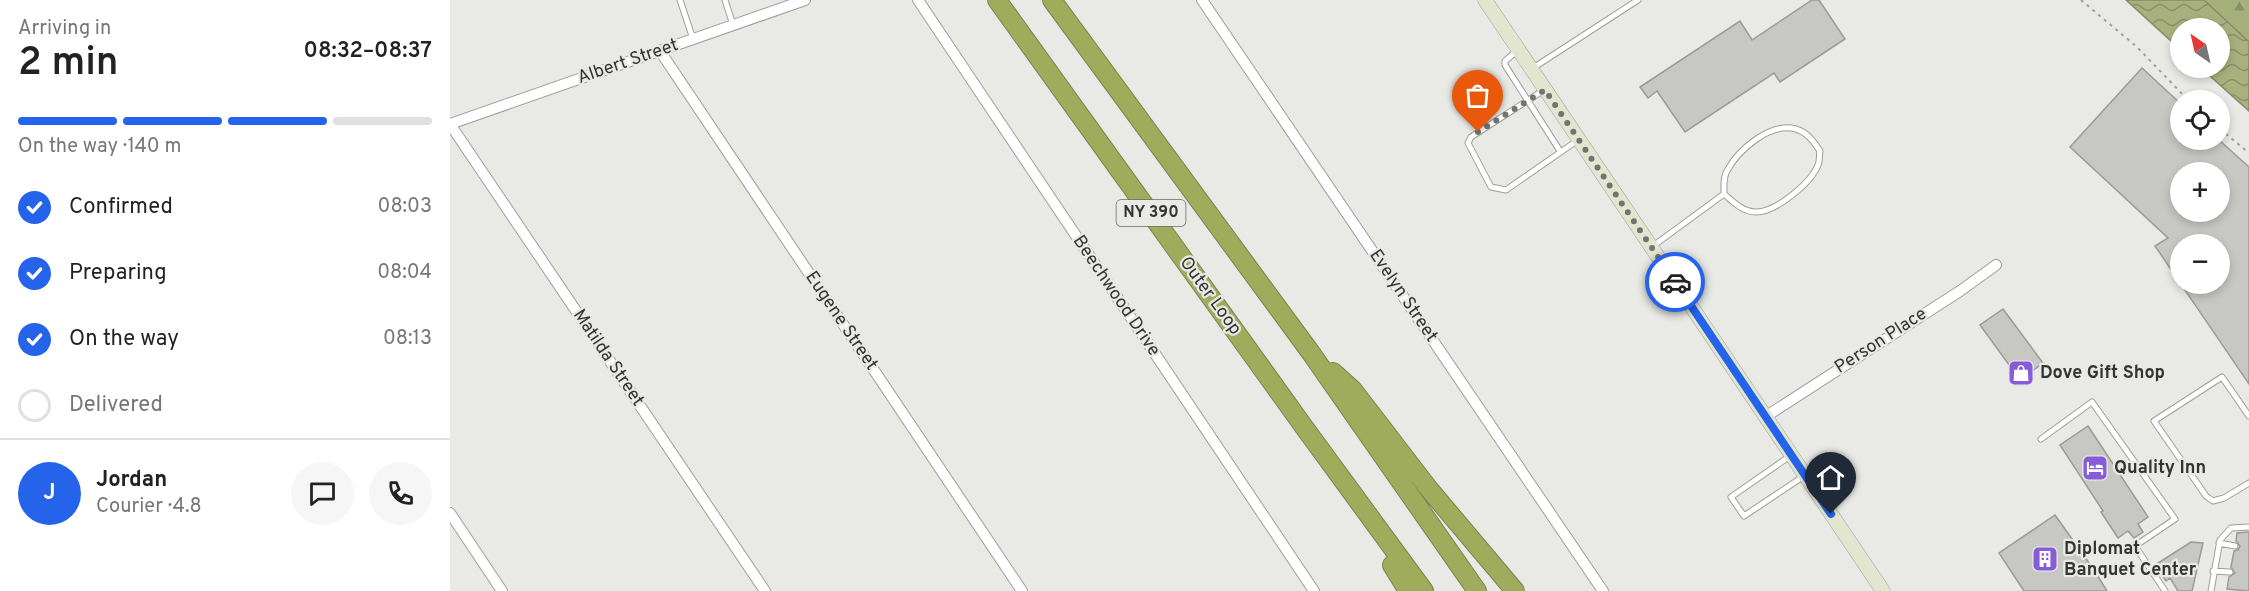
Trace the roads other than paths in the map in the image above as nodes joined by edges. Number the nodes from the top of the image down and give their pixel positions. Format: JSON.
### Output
{"nodes":[{"id":1,"x":680,"y":0,"type":"edge"},
{"id":2,"x":725,"y":0,"type":"edge"},
{"id":3,"x":805,"y":0,"type":"edge"},
{"id":4,"x":918,"y":0,"type":"edge"},
{"id":5,"x":997,"y":0,"type":"edge"},
{"id":6,"x":1052,"y":0,"type":"edge"},
{"id":7,"x":1202,"y":0,"type":"edge"},
{"id":8,"x":1485,"y":0,"type":"edge"},
{"id":9,"x":1638,"y":0,"type":"edge"},
{"id":10,"x":733,"y":25,"type":"junction"},
{"id":11,"x":693,"y":39,"type":"junction"},
{"id":12,"x":1519,"y":50,"type":"junction"},
{"id":13,"x":660,"y":51,"type":"junction"},
{"id":14,"x":1532,"y":69,"type":"junction"},
{"id":15,"x":1545,"y":90,"type":"junction"},
{"id":16,"x":1527,"y":101,"type":"junction"},
{"id":17,"x":450,"y":124,"type":"edge"},
{"id":18,"x":1579,"y":139,"type":"junction"},
{"id":19,"x":1560,"y":151,"type":"junction"},
{"id":20,"x":1724,"y":194,"type":"junction"},
{"id":21,"x":1651,"y":247,"type":"junction"},
{"id":22,"x":1996,"y":265,"type":"dead end"},
{"id":23,"x":1311,"y":354,"type":"junction"},
{"id":24,"x":2249,"y":416,"type":"edge"},
{"id":25,"x":1765,"y":417,"type":"junction"},
{"id":26,"x":1304,"y":427,"type":"junction"},
{"id":27,"x":2040,"y":439,"type":"dead end"},
{"id":28,"x":1791,"y":455,"type":"junction"},
{"id":29,"x":1805,"y":476,"type":"junction"},
{"id":30,"x":2249,"y":483,"type":"edge"},
{"id":31,"x":450,"y":513,"type":"edge"},
{"id":32,"x":2249,"y":527,"type":"edge"},
{"id":33,"x":2219,"y":543,"type":"junction"},
{"id":34,"x":2235,"y":546,"type":"dead end"},
{"id":35,"x":2214,"y":571,"type":"junction"},
{"id":36,"x":2230,"y":572,"type":"dead end"},
{"id":37,"x":502,"y":591,"type":"edge"},
{"id":38,"x":765,"y":591,"type":"edge"},
{"id":39,"x":1022,"y":591,"type":"edge"},
{"id":40,"x":1314,"y":591,"type":"edge"},
{"id":41,"x":1408,"y":591,"type":"edge"},
{"id":42,"x":1424,"y":591,"type":"edge"},
{"id":43,"x":1476,"y":591,"type":"edge"},
{"id":44,"x":1515,"y":591,"type":"edge"},
{"id":45,"x":1603,"y":591,"type":"edge"},
{"id":46,"x":1883,"y":591,"type":"edge"},
{"id":47,"x":2165,"y":591,"type":"edge"},
{"id":48,"x":2211,"y":591,"type":"edge"}],
"edges":[{"from":1,"to":11,"type":"lane"},
{"from":2,"to":10,"type":"lane"},
{"from":3,"to":10,"type":"street","name":"Albert Street"},
{"from":4,"to":40,"type":"street","name":"Beechwood Drive"},
{"from":5,"to":26,"type":"highway","name":"Outer Loop","number":"NY 390"},
{"from":6,"to":23,"type":"highway","number":"NY 390"},
{"from":7,"to":45,"type":"street","name":"Evelyn Street"},
{"from":8,"to":12,"type":"street"},
{"from":9,"to":14,"type":"lane"},
{"from":10,"to":11,"type":"street","name":"Albert Street"},
{"from":11,"to":13,"type":"street","name":"Albert Street"},
{"from":12,"to":14,"type":"street"},
{"from":12,"to":16,"type":"lane"},
{"from":13,"to":17,"type":"street","name":"Albert Street"},
{"from":13,"to":39,"type":"street","name":"Eugene Street"},
{"from":14,"to":15,"type":"street"},
{"from":15,"to":16,"type":"lane"},
{"from":15,"to":18,"type":"street"},
{"from":16,"to":19,"type":"lane"},
{"from":16,"to":19,"type":"lane"},
{"from":17,"to":38,"type":"street","name":"Matilda Street"},
{"from":18,"to":19,"type":"lane"},
{"from":18,"to":21,"type":"street"},
{"from":20,"to":20,"type":"lane"},
{"from":20,"to":21,"type":"lane"},
{"from":21,"to":25,"type":"street"},
{"from":22,"to":25,"type":"street","name":"Person Place"},
{"from":23,"to":43,"type":"highway","number":"NY 390"},
{"from":23,"to":44,"type":"highway"},
{"from":24,"to":30,"type":"lane"},
{"from":25,"to":28,"type":"street"},
{"from":26,"to":41,"type":"highway"},
{"from":26,"to":42,"type":"highway","name":"Outer Loop","number":"NY 390"},
{"from":27,"to":47,"type":"lane"},
{"from":28,"to":29,"type":"street"},
{"from":28,"to":29,"type":"lane"},
{"from":29,"to":46,"type":"street"},
{"from":31,"to":37,"type":"street"},
{"from":32,"to":33,"type":"lane"},
{"from":33,"to":34,"type":"lane"},
{"from":33,"to":35,"type":"lane"},
{"from":35,"to":36,"type":"lane"},
{"from":35,"to":48,"type":"lane"}]}
